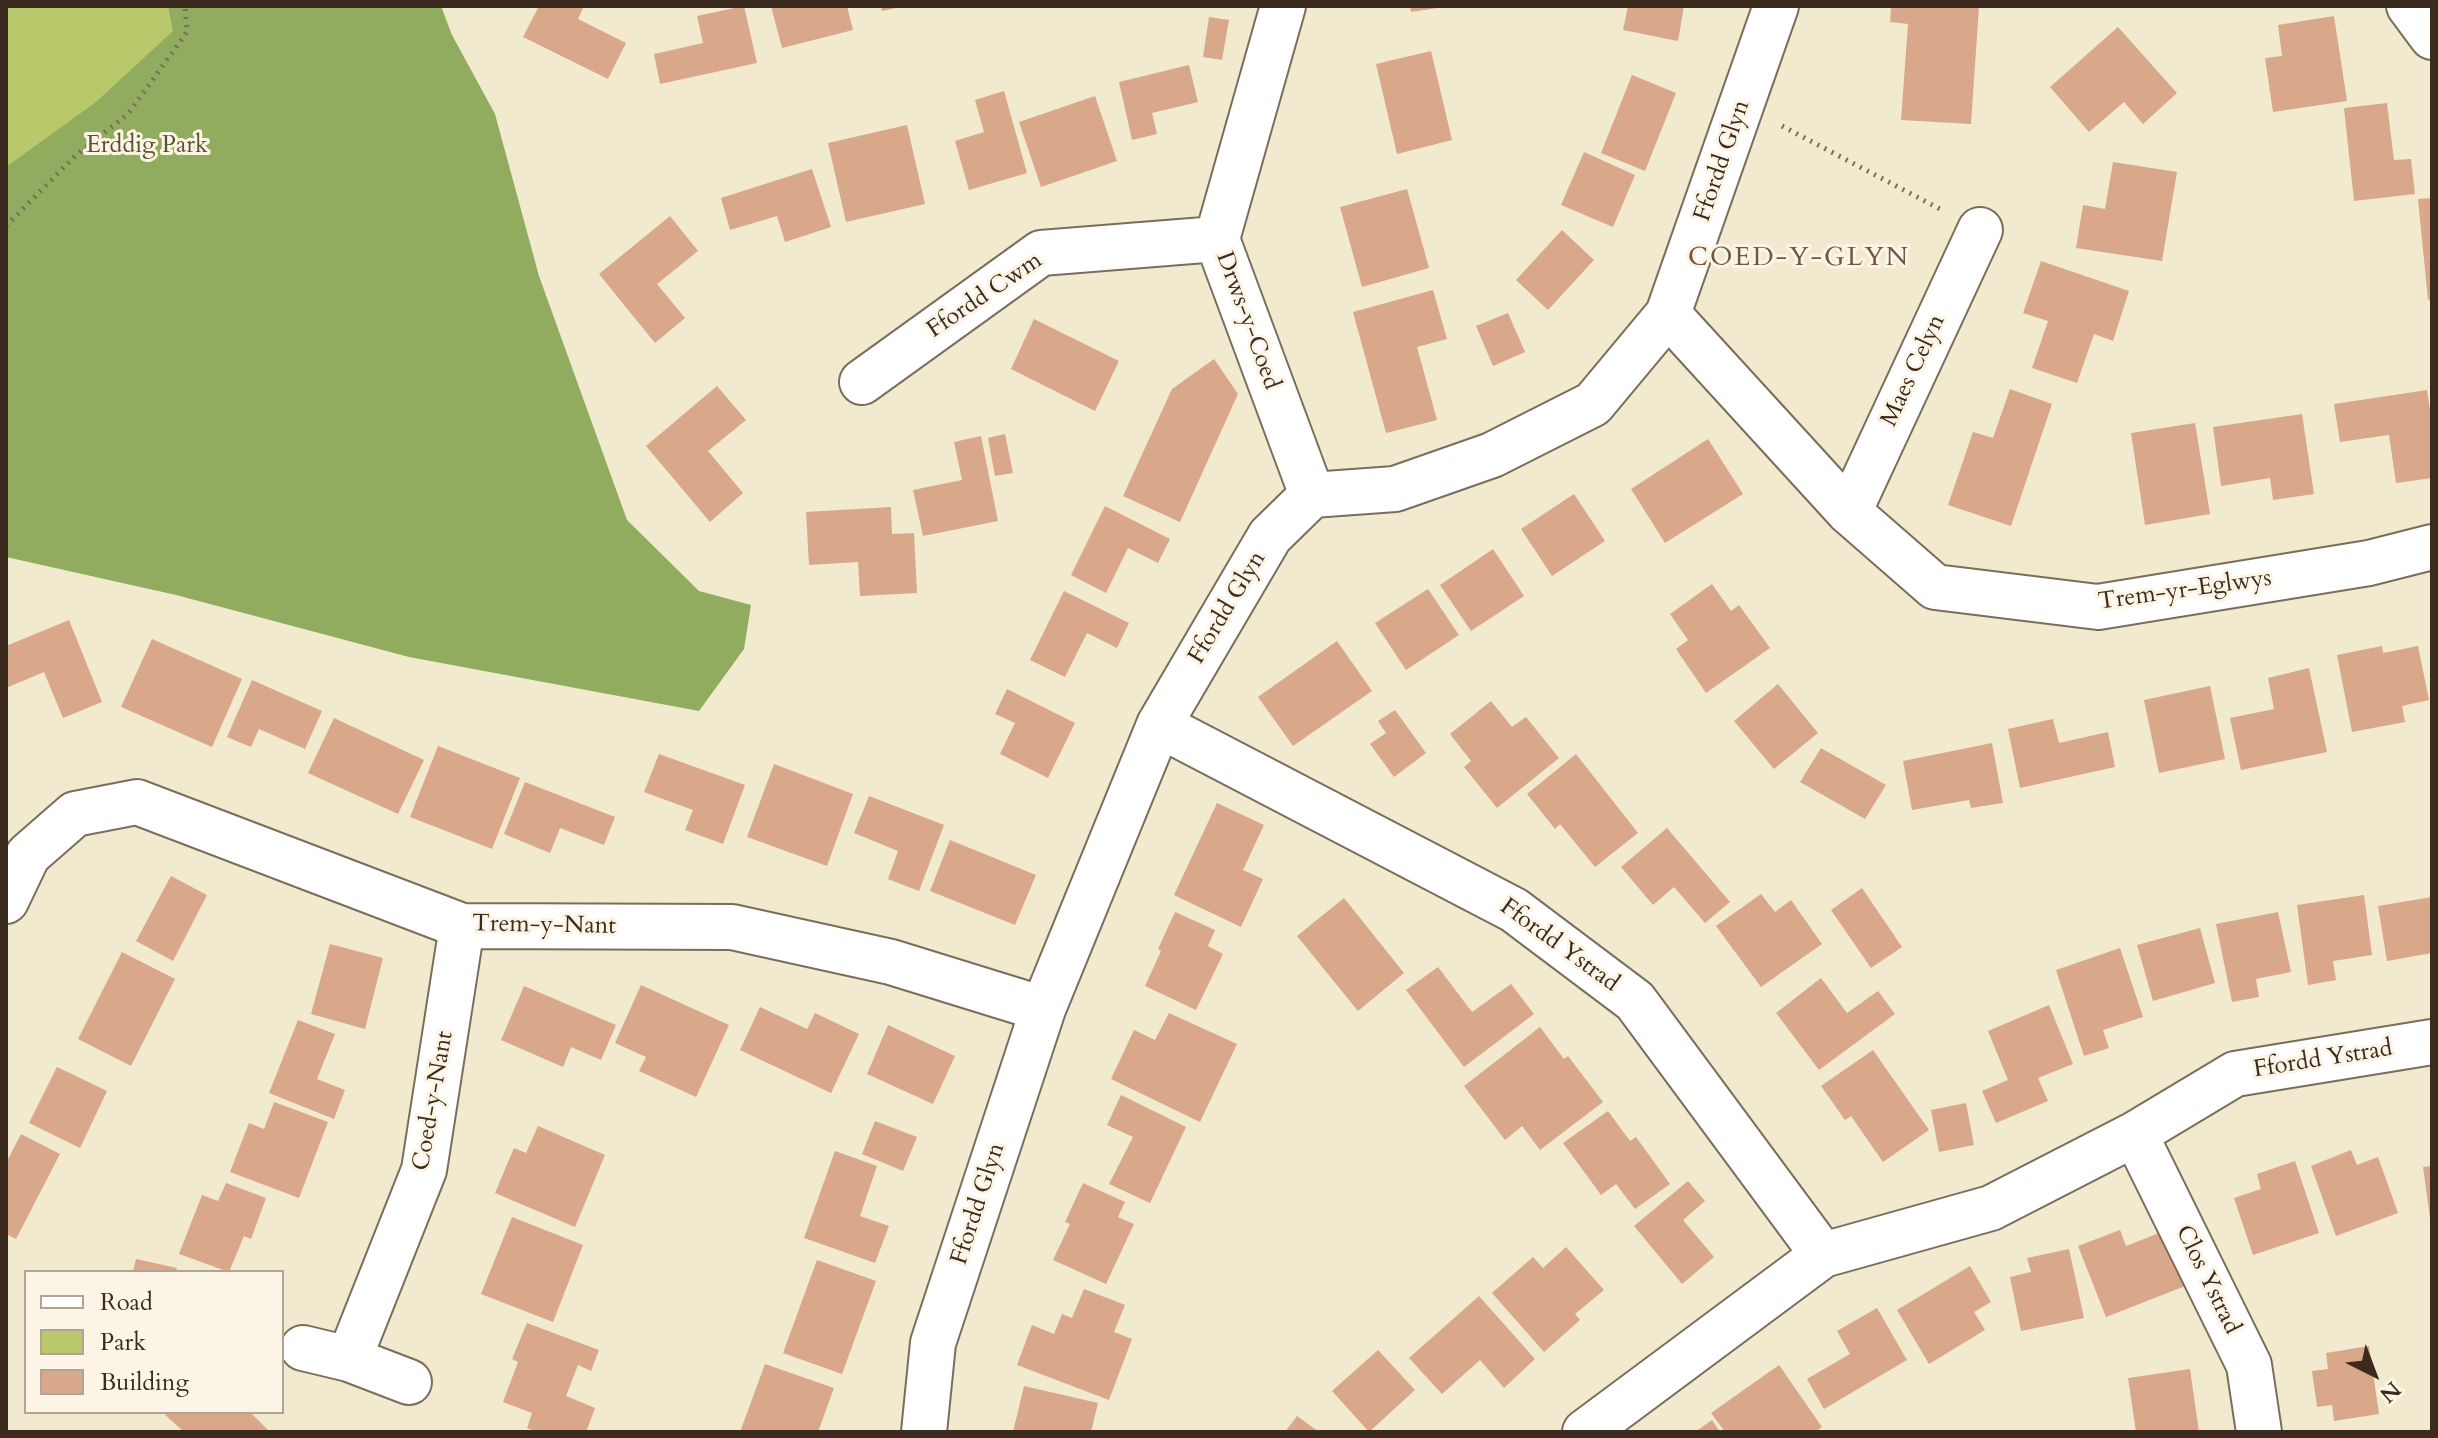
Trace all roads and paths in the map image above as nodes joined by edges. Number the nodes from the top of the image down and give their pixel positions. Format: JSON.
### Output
{"nodes":[{"id":1,"x":185,"y":6,"type":"edge"},
{"id":2,"x":1283,"y":6,"type":"edge"},
{"id":3,"x":1776,"y":6,"type":"edge"},
{"id":4,"x":2409,"y":6,"type":"edge"},
{"id":5,"x":2432,"y":37,"type":"edge"},
{"id":6,"x":1743,"y":106,"type":"junction"},
{"id":7,"x":6,"y":226,"type":"edge"},
{"id":8,"x":1980,"y":230,"type":"joint"},
{"id":9,"x":1217,"y":239,"type":"junction"},
{"id":10,"x":1668,"y":314,"type":"junction"},
{"id":11,"x":862,"y":382,"type":"dead end"},
{"id":12,"x":1312,"y":495,"type":"junction"},
{"id":13,"x":1849,"y":512,"type":"junction"},
{"id":14,"x":2432,"y":547,"type":"edge"},
{"id":15,"x":1159,"y":725,"type":"junction"},
{"id":16,"x":6,"y":901,"type":"edge"},
{"id":17,"x":462,"y":926,"type":"junction"},
{"id":18,"x":1043,"y":1009,"type":"junction"},
{"id":19,"x":2432,"y":1042,"type":"edge"},
{"id":20,"x":2135,"y":1134,"type":"junction"},
{"id":21,"x":1823,"y":1255,"type":"junction"},
{"id":22,"x":303,"y":1348,"type":"dead end"},
{"id":23,"x":349,"y":1359,"type":"junction"},
{"id":24,"x":409,"y":1382,"type":"dead end"},
{"id":25,"x":924,"y":1432,"type":"edge"},
{"id":26,"x":1585,"y":1432,"type":"edge"},
{"id":27,"x":2259,"y":1432,"type":"edge"}],
"edges":[{"from":1,"to":7,"type":"path"},
{"from":2,"to":9,"type":"street","name":"Drws-y-Coed"},
{"from":3,"to":6,"type":"street","name":"Ffordd Glyn"},
{"from":4,"to":5,"type":"street"},
{"from":6,"to":8,"type":"path"},
{"from":6,"to":10,"type":"street","name":"Ffordd Glyn"},
{"from":8,"to":13,"type":"street","name":"Maes Celyn"},
{"from":9,"to":11,"type":"street","name":"Ffordd Cwm"},
{"from":9,"to":12,"type":"street","name":"Drws-y-Coed"},
{"from":10,"to":12,"type":"street","name":"Ffordd Glyn"},
{"from":10,"to":13,"type":"street","name":"Trem-yr-Eglwys"},
{"from":12,"to":15,"type":"street","name":"Ffordd Glyn"},
{"from":13,"to":14,"type":"street","name":"Trem-yr-Eglwys"},
{"from":15,"to":18,"type":"street","name":"Ffordd Glyn"},
{"from":15,"to":21,"type":"street","name":"Ffordd Ystrad"},
{"from":16,"to":17,"type":"street","name":"Trem-y-Nant"},
{"from":17,"to":18,"type":"street","name":"Trem-y-Nant"},
{"from":17,"to":23,"type":"street","name":"Coed-y-Nant"},
{"from":18,"to":25,"type":"street","name":"Ffordd Glyn"},
{"from":19,"to":20,"type":"street","name":"Ffordd Ystrad"},
{"from":20,"to":21,"type":"street","name":"Ffordd Ystrad"},
{"from":20,"to":27,"type":"street","name":"Clos Ystrad"},
{"from":21,"to":26,"type":"street","name":"Ffordd Ystrad"},
{"from":22,"to":23,"type":"street"},
{"from":23,"to":24,"type":"street"}]}
